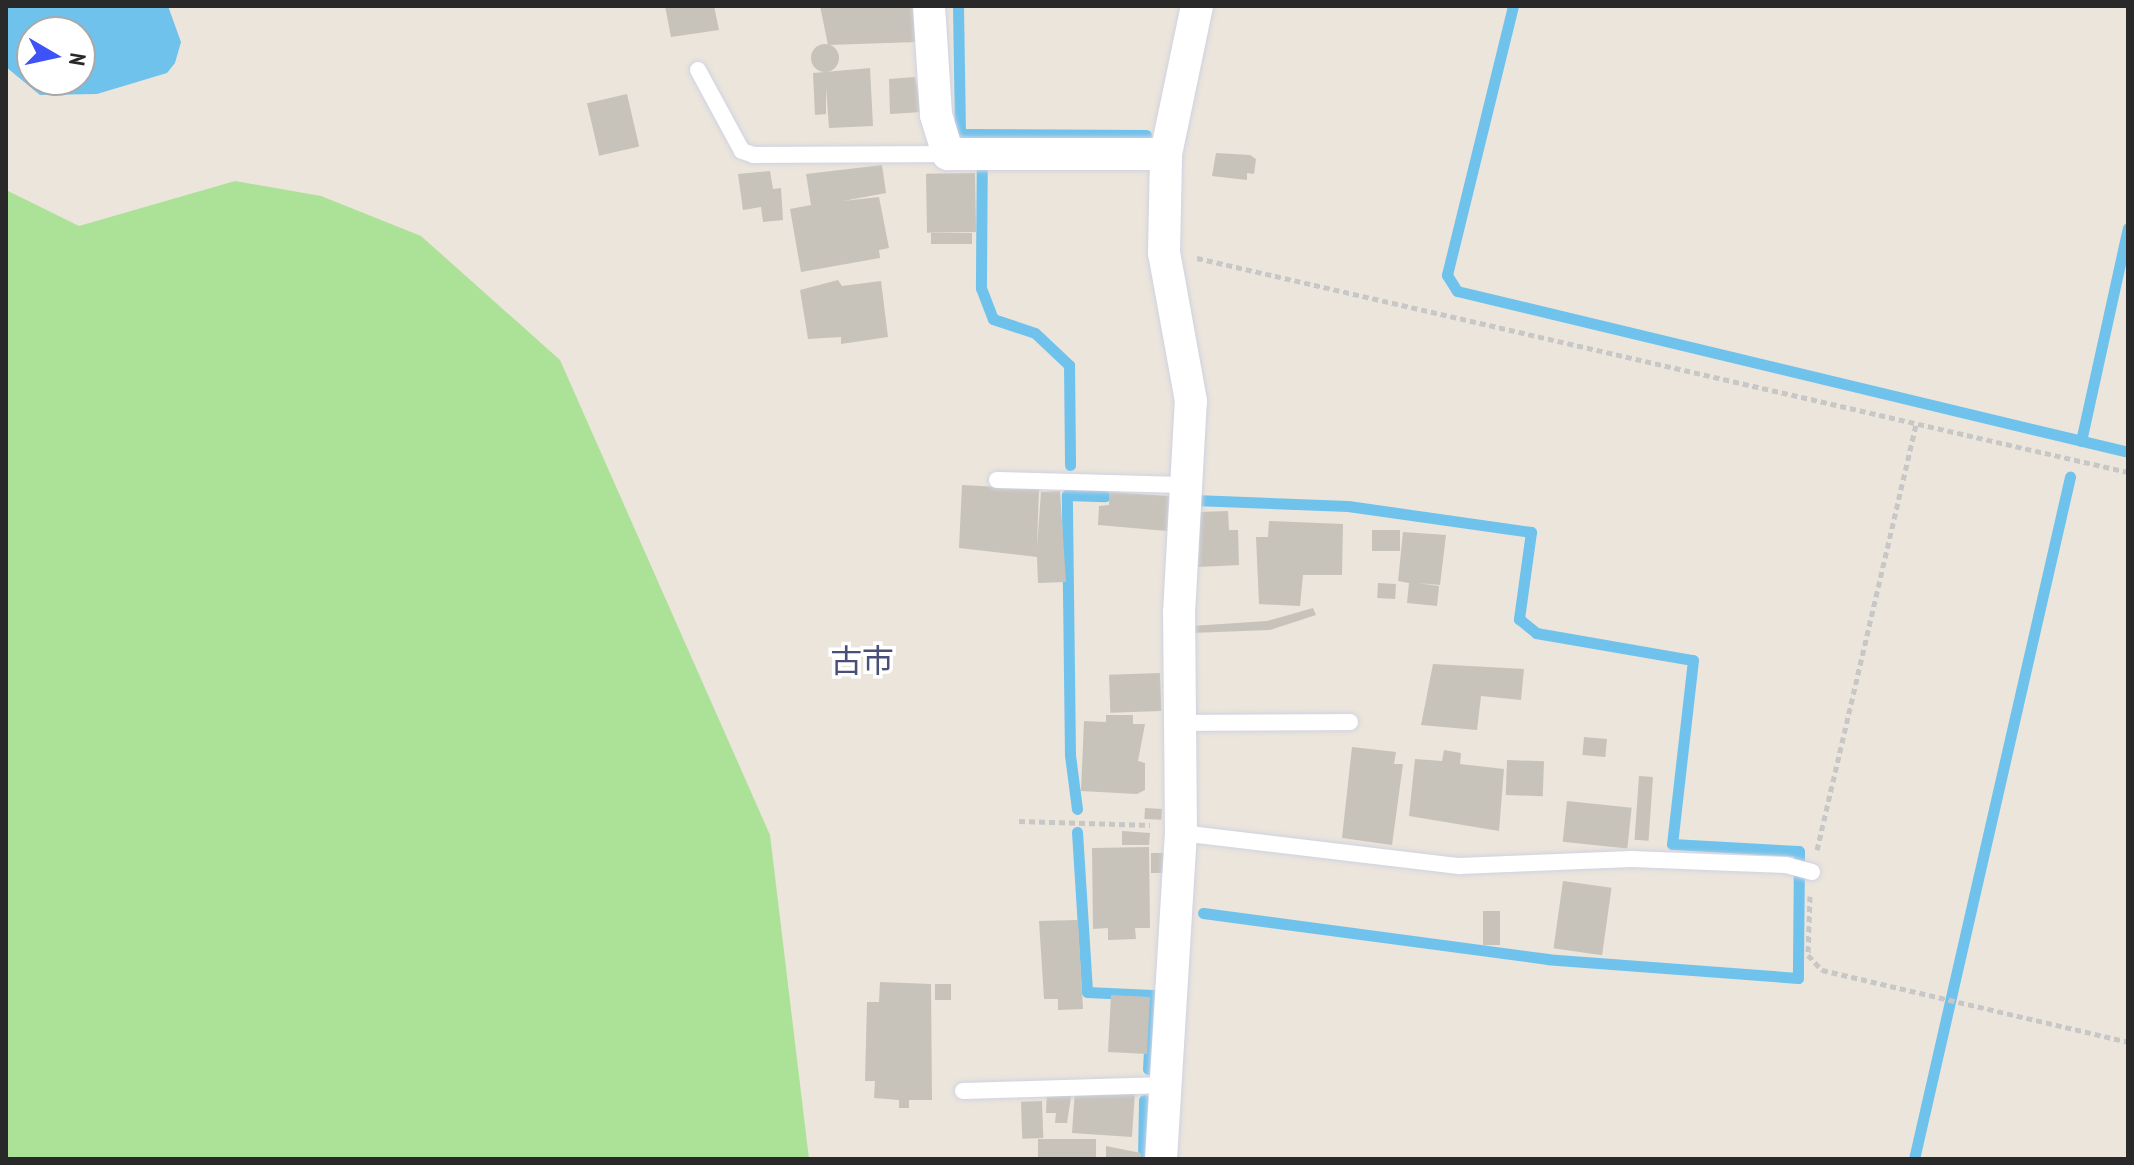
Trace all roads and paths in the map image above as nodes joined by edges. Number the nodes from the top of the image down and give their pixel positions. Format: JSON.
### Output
{"nodes":[{"id":1,"x":929,"y":6,"type":"edge"},
{"id":2,"x":1197,"y":6,"type":"edge"},
{"id":3,"x":698,"y":70,"type":"dead end"},
{"id":4,"x":948,"y":154,"type":"junction"},
{"id":5,"x":1166,"y":154,"type":"junction"},
{"id":6,"x":1164,"y":253,"type":"junction"},
{"id":7,"x":1916,"y":423,"type":"junction"},
{"id":8,"x":2128,"y":472,"type":"edge"},
{"id":9,"x":997,"y":480,"type":"dead end"},
{"id":10,"x":1185,"y":485,"type":"junction"},
{"id":11,"x":1350,"y":722,"type":"dead end"},
{"id":12,"x":1177,"y":723,"type":"junction"},
{"id":13,"x":1019,"y":821,"type":"dead end"},
{"id":14,"x":1182,"y":831,"type":"junction"},
{"id":15,"x":1812,"y":872,"type":"junction"},
{"id":16,"x":2128,"y":1042,"type":"edge"},
{"id":17,"x":1166,"y":1085,"type":"junction"},
{"id":18,"x":963,"y":1091,"type":"dead end"},
{"id":19,"x":1161,"y":1159,"type":"edge"}],
"edges":[{"from":1,"to":4,"type":"street"},
{"from":2,"to":5,"type":"street"},
{"from":3,"to":4,"type":"lane"},
{"from":4,"to":5,"type":"street"},
{"from":5,"to":6,"type":"street"},
{"from":6,"to":7,"type":"path"},
{"from":6,"to":10,"type":"street"},
{"from":7,"to":8,"type":"path"},
{"from":7,"to":15,"type":"path"},
{"from":9,"to":10,"type":"lane"},
{"from":10,"to":12,"type":"street"},
{"from":11,"to":12,"type":"lane"},
{"from":12,"to":14,"type":"street"},
{"from":13,"to":14,"type":"path"},
{"from":14,"to":15,"type":"lane"},
{"from":14,"to":17,"type":"street"},
{"from":15,"to":16,"type":"path"},
{"from":17,"to":18,"type":"lane"},
{"from":17,"to":19,"type":"street"}]}
